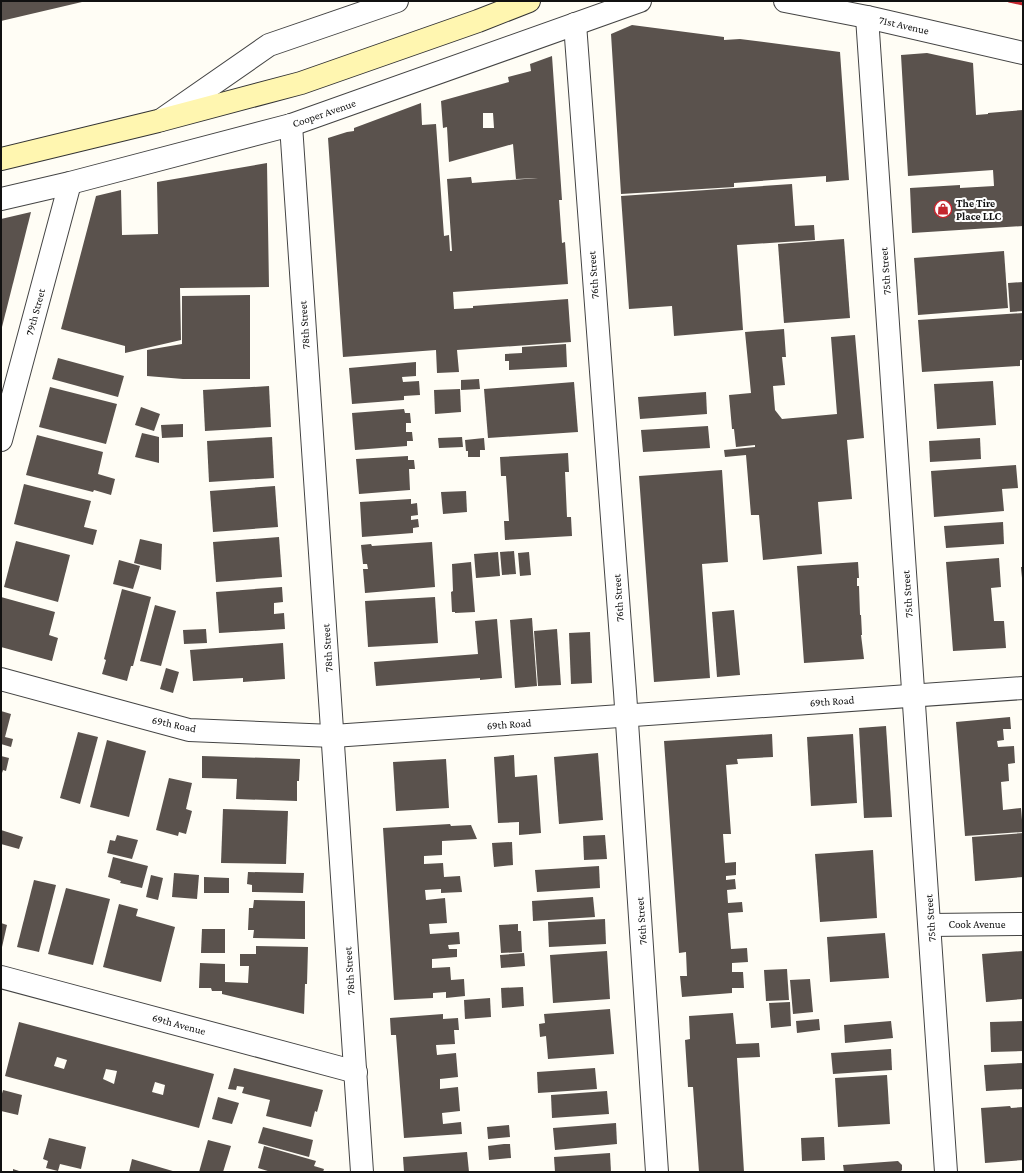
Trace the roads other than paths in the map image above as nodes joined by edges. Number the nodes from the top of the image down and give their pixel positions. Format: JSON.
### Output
{"nodes":[{"id":1,"x":397,"y":1,"type":"edge"},
{"id":2,"x":529,"y":1,"type":"edge"},
{"id":3,"x":640,"y":1,"type":"edge"},
{"id":4,"x":785,"y":1,"type":"edge"},
{"id":5,"x":867,"y":17,"type":"junction"},
{"id":6,"x":574,"y":24,"type":"junction"},
{"id":7,"x":1023,"y":53,"type":"edge"},
{"id":8,"x":158,"y":122,"type":"junction"},
{"id":9,"x":291,"y":124,"type":"junction"},
{"id":10,"x":1,"y":159,"type":"edge"},
{"id":11,"x":70,"y":183,"type":"junction"},
{"id":12,"x":1,"y":199,"type":"edge"},
{"id":13,"x":8,"y":383,"type":"edge"},
{"id":14,"x":1,"y":440,"type":"edge"},
{"id":15,"x":1,"y":679,"type":"edge"},
{"id":16,"x":1023,"y":688,"type":"edge"},
{"id":17,"x":913,"y":696,"type":"junction"},
{"id":18,"x":627,"y":716,"type":"junction"},
{"id":19,"x":333,"y":736,"type":"junction"},
{"id":20,"x":930,"y":924,"type":"junction"},
{"id":21,"x":1023,"y":924,"type":"edge"},
{"id":22,"x":1,"y":977,"type":"edge"},
{"id":23,"x":356,"y":1072,"type":"junction"},
{"id":24,"x":362,"y":1172,"type":"edge"},
{"id":25,"x":658,"y":1172,"type":"edge"},
{"id":26,"x":946,"y":1172,"type":"edge"}],
"edges":[{"from":1,"to":8,"type":"street"},
{"from":2,"to":8,"type":"main road"},
{"from":3,"to":6,"type":"street","name":"Cooper Avenue"},
{"from":4,"to":5,"type":"street","name":"71st Avenue"},
{"from":5,"to":7,"type":"street","name":"71st Avenue"},
{"from":5,"to":17,"type":"street","name":"75th Street"},
{"from":6,"to":9,"type":"street","name":"Cooper Avenue"},
{"from":6,"to":18,"type":"street","name":"76th Street"},
{"from":8,"to":10,"type":"main road"},
{"from":9,"to":11,"type":"street","name":"Cooper Avenue"},
{"from":9,"to":19,"type":"street","name":"78th Street"},
{"from":11,"to":12,"type":"street","name":"Cooper Avenue"},
{"from":11,"to":13,"type":"street","name":"79th Street"},
{"from":13,"to":14,"type":"street","name":"79th Street"},
{"from":15,"to":19,"type":"street","name":"69th Road"},
{"from":16,"to":17,"type":"street","name":"69th Road"},
{"from":17,"to":18,"type":"street","name":"69th Road"},
{"from":17,"to":20,"type":"street","name":"75th Street"},
{"from":18,"to":19,"type":"street","name":"69th Road"},
{"from":18,"to":25,"type":"street","name":"76th Street"},
{"from":19,"to":23,"type":"street","name":"78th Street"},
{"from":20,"to":21,"type":"street","name":"Cook Avenue"},
{"from":20,"to":26,"type":"street","name":"75th Street"},
{"from":22,"to":23,"type":"street","name":"69th Avenue"},
{"from":23,"to":24,"type":"street","name":"78th Street"}]}
